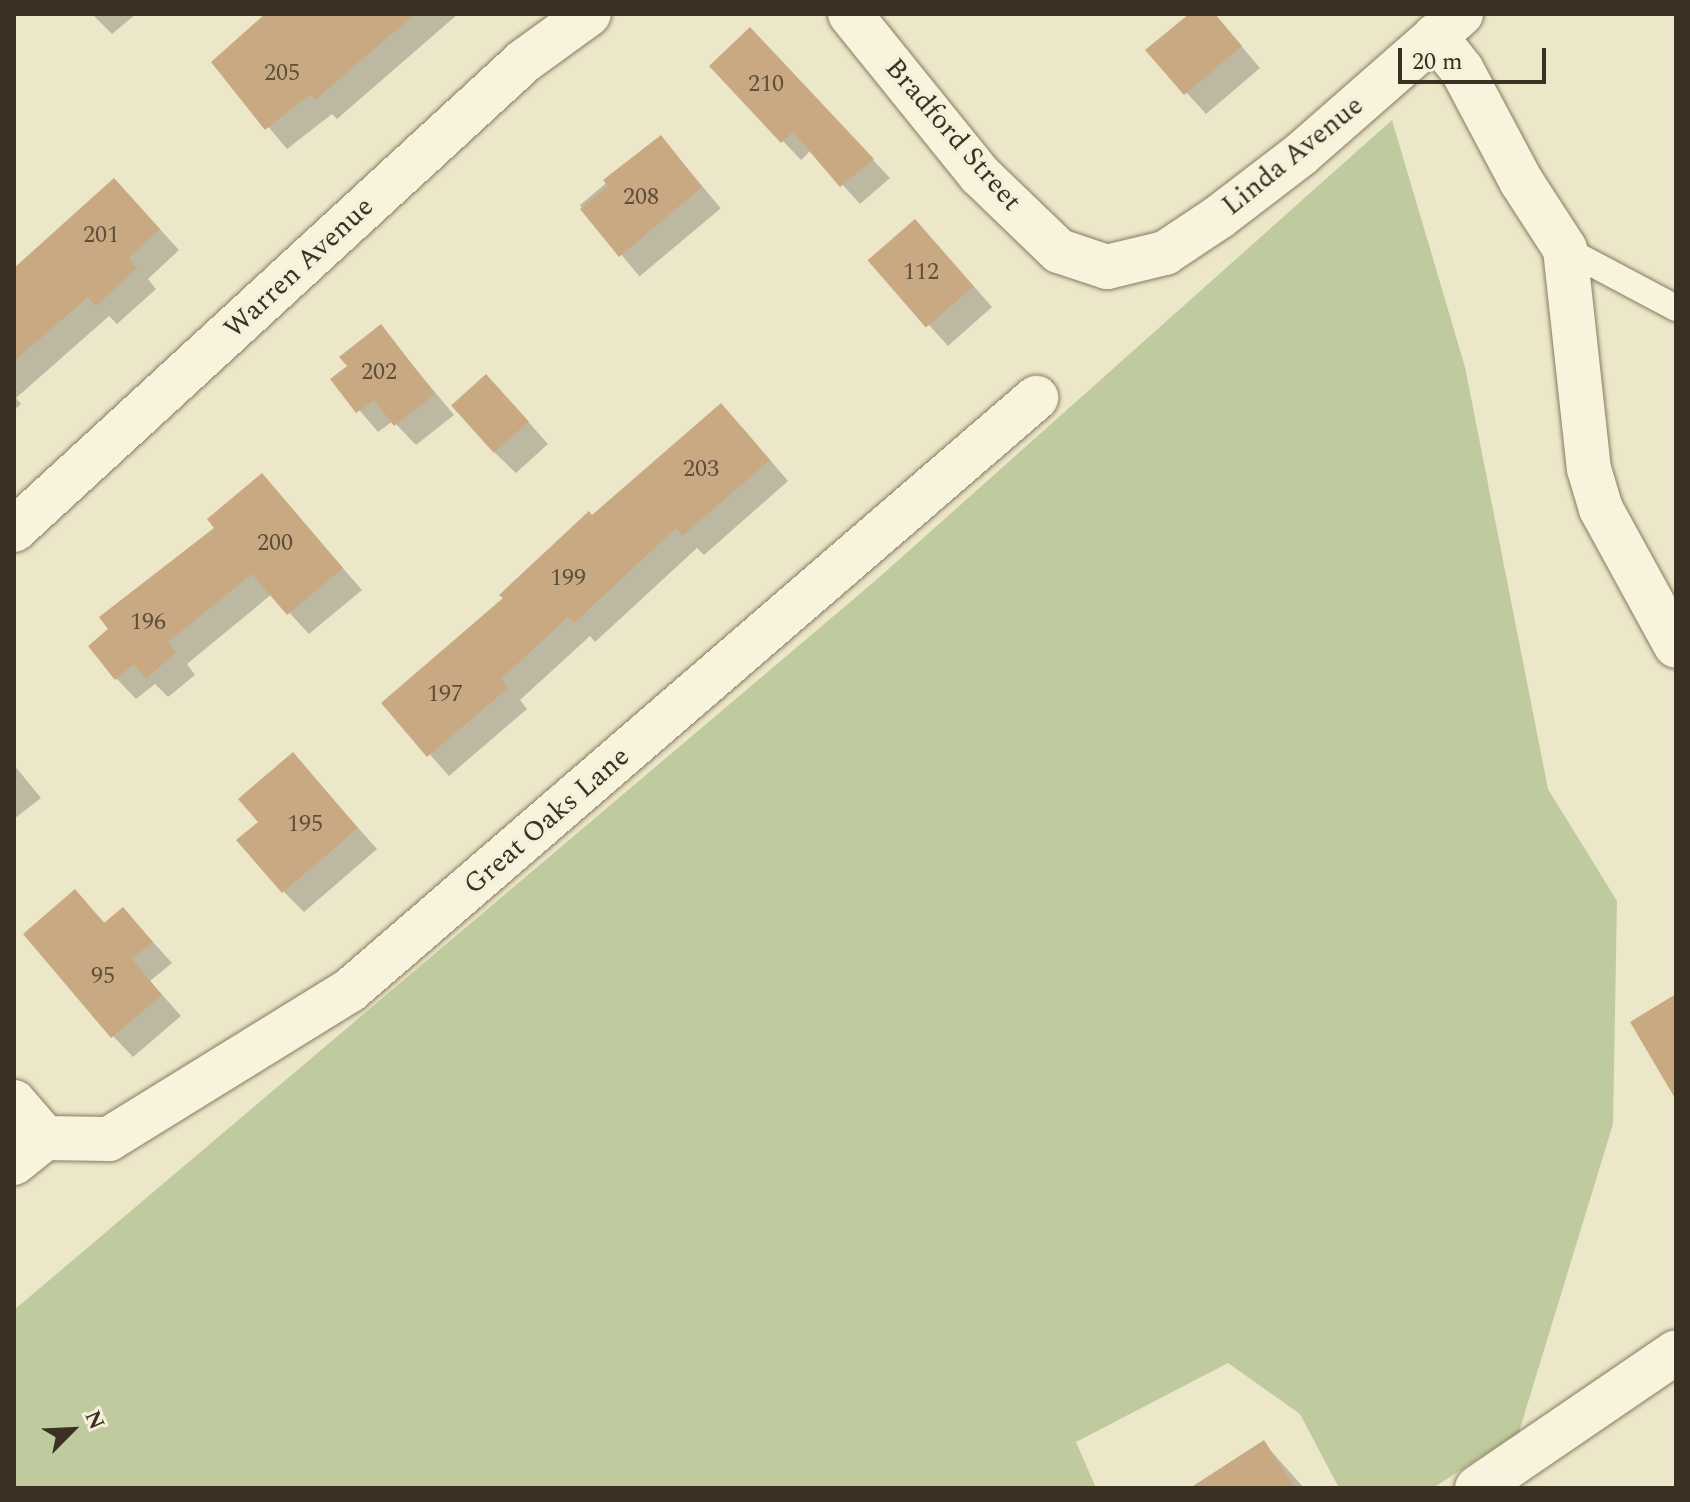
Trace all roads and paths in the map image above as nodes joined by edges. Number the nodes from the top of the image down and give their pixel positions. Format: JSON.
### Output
{"nodes":[{"id":1,"x":589,"y":14,"type":"edge"},
{"id":2,"x":850,"y":14,"type":"edge"},
{"id":3,"x":1448,"y":25,"type":"edge"},
{"id":4,"x":1565,"y":249,"type":"junction"},
{"id":5,"x":1107,"y":267,"type":"joint"},
{"id":6,"x":1676,"y":308,"type":"edge"},
{"id":7,"x":1036,"y":398,"type":"dead end"},
{"id":8,"x":14,"y":530,"type":"edge"},
{"id":9,"x":1676,"y":646,"type":"edge"},
{"id":10,"x":14,"y":1102,"type":"edge"},
{"id":11,"x":29,"y":1151,"type":"edge"},
{"id":12,"x":1676,"y":1352,"type":"edge"},
{"id":13,"x":1477,"y":1488,"type":"edge"}],
"edges":[{"from":1,"to":8,"type":"street","name":"Warren Avenue"},
{"from":2,"to":5,"type":"street","name":"Bradford Street"},
{"from":3,"to":4,"type":"street"},
{"from":3,"to":5,"type":"street","name":"Linda Avenue"},
{"from":4,"to":6,"type":"lane"},
{"from":4,"to":9,"type":"street"},
{"from":7,"to":11,"type":"street","name":"Great Oaks Lane"},
{"from":10,"to":11,"type":"street"},
{"from":12,"to":13,"type":"street"}]}
